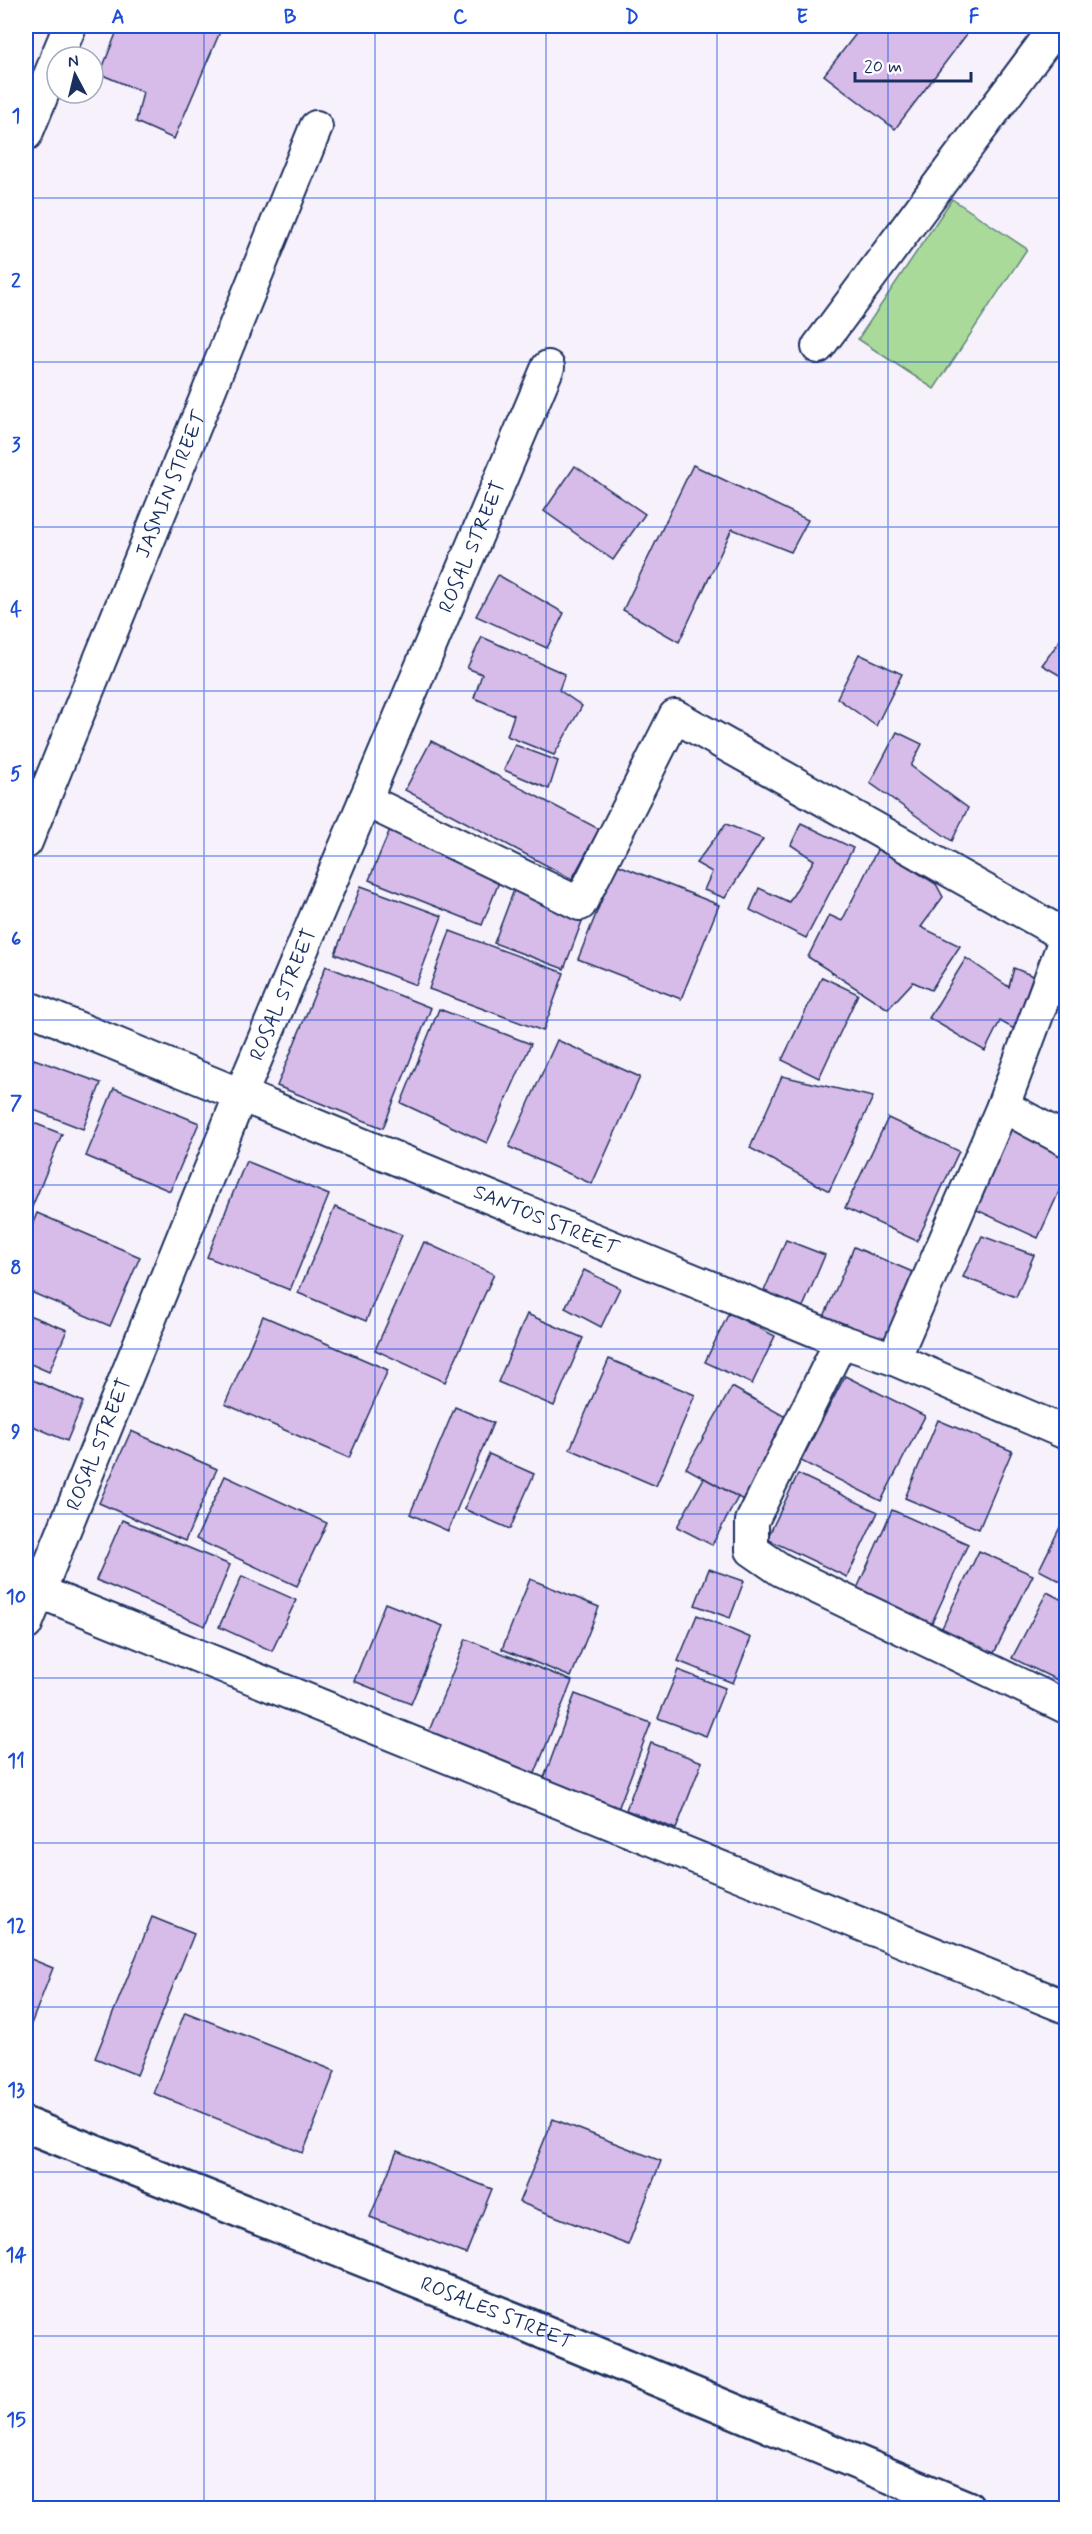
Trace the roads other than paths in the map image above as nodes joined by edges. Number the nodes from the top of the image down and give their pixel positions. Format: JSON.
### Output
{"nodes":[{"id":1,"x":70,"y":26,"type":"edge"},
{"id":2,"x":1057,"y":26,"type":"edge"},
{"id":3,"x":62,"y":45,"type":"edge"},
{"id":4,"x":45,"y":87,"type":"edge"},
{"id":5,"x":316,"y":127,"type":"dead end"},
{"id":6,"x":26,"y":134,"type":"edge"},
{"id":7,"x":818,"y":347,"type":"dead end"},
{"id":8,"x":548,"y":368,"type":"dead end"},
{"id":9,"x":365,"y":800,"type":"junction"},
{"id":10,"x":26,"y":842,"type":"edge"},
{"id":11,"x":1066,"y":937,"type":"edge"},
{"id":12,"x":26,"y":1007,"type":"edge"},
{"id":13,"x":241,"y":1094,"type":"junction"},
{"id":14,"x":1003,"y":1106,"type":"junction"},
{"id":15,"x":1066,"y":1140,"type":"edge"},
{"id":16,"x":841,"y":1341,"type":"junction"},
{"id":17,"x":894,"y":1359,"type":"junction"},
{"id":18,"x":1066,"y":1433,"type":"edge"},
{"id":19,"x":40,"y":1592,"type":"junction"},
{"id":20,"x":26,"y":1624,"type":"edge"},
{"id":21,"x":1066,"y":1707,"type":"edge"},
{"id":22,"x":1066,"y":2007,"type":"edge"},
{"id":23,"x":26,"y":2125,"type":"edge"},
{"id":24,"x":967,"y":2508,"type":"edge"}],
"edges":[{"from":1,"to":3,"type":"street"},
{"from":2,"to":7,"type":"street"},
{"from":4,"to":6,"type":"street"},
{"from":5,"to":10,"type":"street","name":"JASMIN STREET"},
{"from":8,"to":9,"type":"street","name":"ROSAL STREET"},
{"from":9,"to":11,"type":"street"},
{"from":9,"to":13,"type":"street","name":"ROSAL STREET"},
{"from":11,"to":14,"type":"street"},
{"from":12,"to":13,"type":"street","name":"SANTOS STREET"},
{"from":13,"to":16,"type":"street","name":"SANTOS STREET"},
{"from":13,"to":19,"type":"street","name":"ROSAL STREET"},
{"from":14,"to":15,"type":"street"},
{"from":14,"to":17,"type":"street"},
{"from":16,"to":17,"type":"street","name":"SANTOS STREET"},
{"from":16,"to":21,"type":"street"},
{"from":17,"to":18,"type":"street","name":"SANTOS STREET"},
{"from":19,"to":20,"type":"street","name":"ROSAL STREET"},
{"from":19,"to":22,"type":"street"},
{"from":23,"to":24,"type":"main road","name":"ROSALES STREET"}]}
